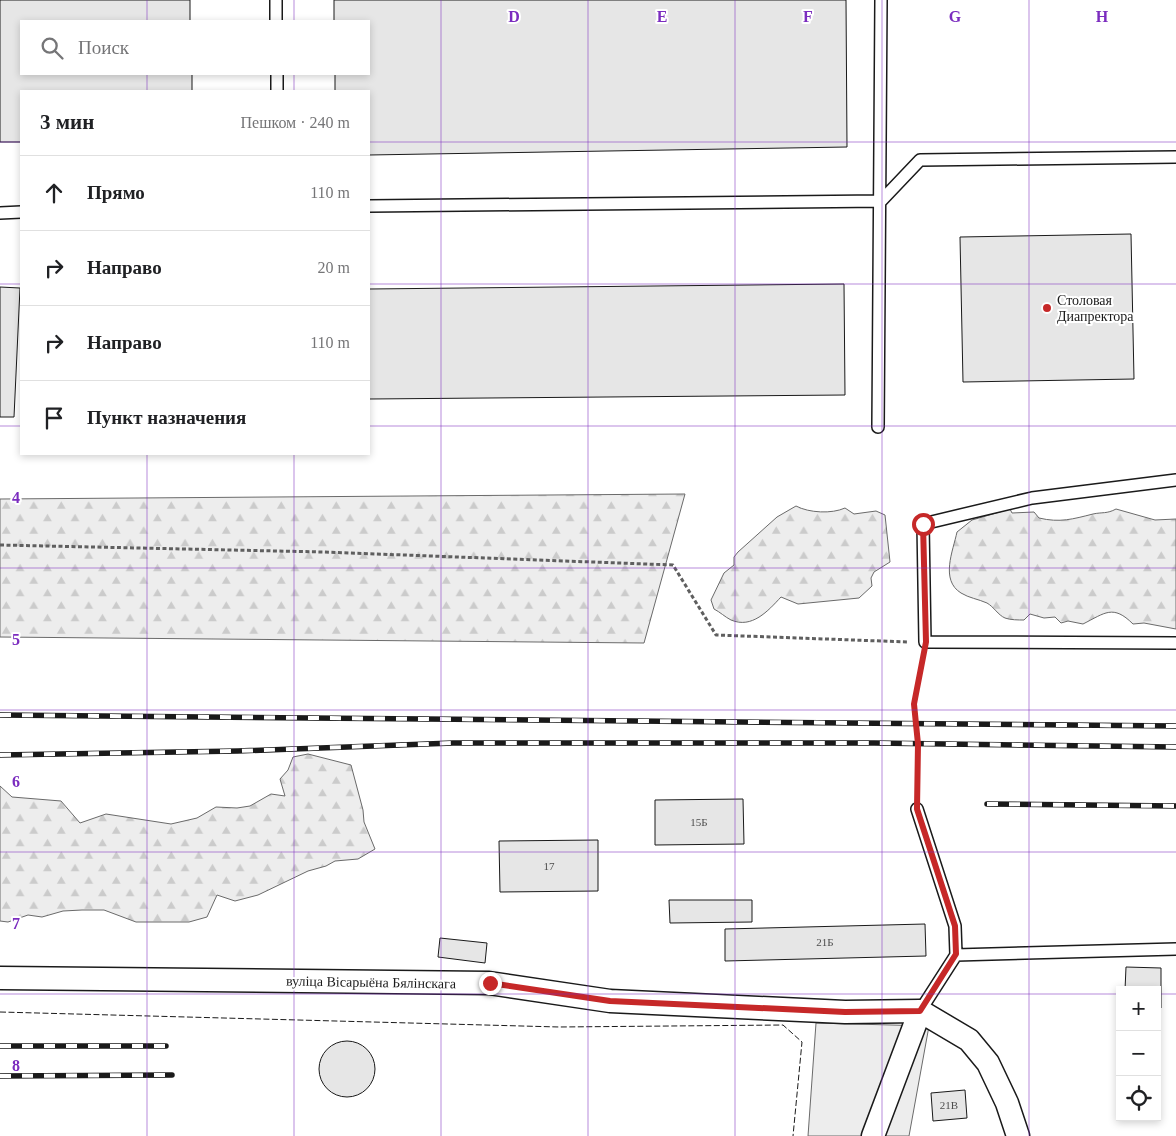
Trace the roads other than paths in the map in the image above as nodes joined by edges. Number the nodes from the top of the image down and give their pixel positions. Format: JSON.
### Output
{"nodes":[{"id":1,"x":276,"y":0,"type":"edge"},
{"id":2,"x":882,"y":0,"type":"edge"},
{"id":3,"x":276,"y":20,"type":"edge"},
{"id":4,"x":277,"y":75,"type":"edge"},
{"id":5,"x":277,"y":90,"type":"edge"},
{"id":6,"x":1176,"y":157,"type":"edge"},
{"id":7,"x":881,"y":201,"type":"junction"},
{"id":8,"x":370,"y":206,"type":"edge"},
{"id":9,"x":20,"y":212,"type":"edge"},
{"id":10,"x":0,"y":213,"type":"edge"},
{"id":11,"x":878,"y":427,"type":"dead end"},
{"id":12,"x":1176,"y":480,"type":"edge"},
{"id":13,"x":1176,"y":642,"type":"edge"},
{"id":14,"x":917,"y":809,"type":"road end"},
{"id":15,"x":1176,"y":949,"type":"edge"},
{"id":16,"x":956,"y":954,"type":"junction"},
{"id":17,"x":0,"y":978,"type":"edge"},
{"id":18,"x":920,"y":1011,"type":"junction"},
{"id":19,"x":873,"y":1136,"type":"edge"},
{"id":20,"x":1018,"y":1136,"type":"edge"}],
"edges":[{"from":1,"to":3,"type":"lane"},
{"from":2,"to":7,"type":"lane"},
{"from":4,"to":5,"type":"lane"},
{"from":6,"to":7,"type":"lane"},
{"from":7,"to":8,"type":"lane"},
{"from":7,"to":11,"type":"lane"},
{"from":9,"to":10,"type":"lane"},
{"from":12,"to":13,"type":"lane"},
{"from":14,"to":16,"type":"lane"},
{"from":15,"to":16,"type":"lane"},
{"from":16,"to":18,"type":"lane"},
{"from":17,"to":18,"type":"street","name":"вуліца Вісарыёна Бялінскага"},
{"from":18,"to":19,"type":"street"},
{"from":18,"to":20,"type":"street"}]}
